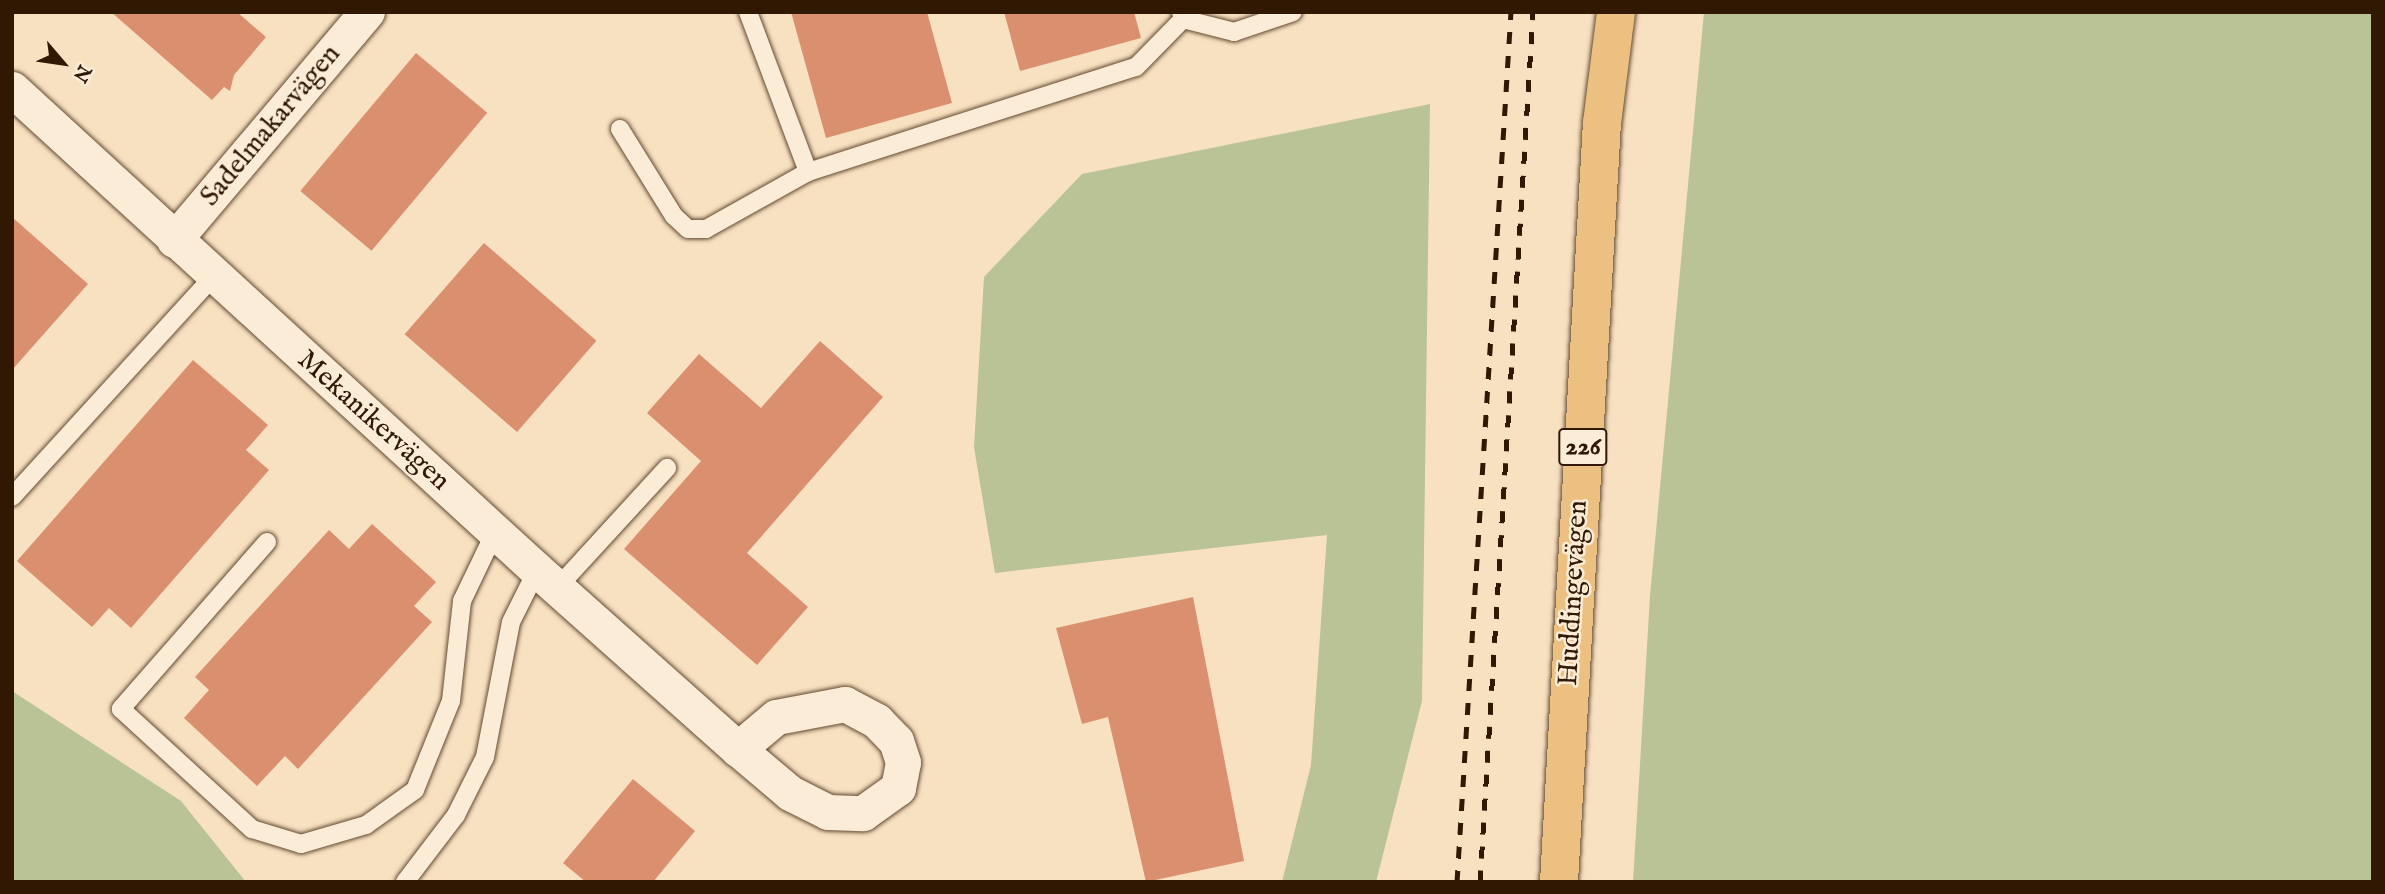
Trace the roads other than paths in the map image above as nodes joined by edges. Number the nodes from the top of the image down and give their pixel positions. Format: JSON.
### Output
{"nodes":[{"id":1,"x":367,"y":12,"type":"edge"},
{"id":2,"x":747,"y":12,"type":"edge"},
{"id":3,"x":1293,"y":12,"type":"edge"},
{"id":4,"x":1616,"y":12,"type":"edge"},
{"id":5,"x":1182,"y":15,"type":"edge"},
{"id":6,"x":12,"y":89,"type":"edge"},
{"id":7,"x":620,"y":129,"type":"dead end"},
{"id":8,"x":808,"y":172,"type":"junction"},
{"id":9,"x":174,"y":240,"type":"junction"},
{"id":10,"x":214,"y":276,"type":"junction"},
{"id":11,"x":667,"y":468,"type":"dead end"},
{"id":12,"x":12,"y":496,"type":"edge"},
{"id":13,"x":495,"y":532,"type":"junction"},
{"id":14,"x":267,"y":542,"type":"dead end"},
{"id":15,"x":547,"y":579,"type":"junction"},
{"id":16,"x":738,"y":749,"type":"dead end"},
{"id":17,"x":405,"y":882,"type":"edge"},
{"id":18,"x":1559,"y":882,"type":"edge"}],
"edges":[{"from":1,"to":9,"type":"street","name":"Sadelmakarvägen"},
{"from":2,"to":8,"type":"lane"},
{"from":3,"to":5,"type":"lane"},
{"from":4,"to":18,"type":"main road","name":"Huddingevägen","number":"226"},
{"from":5,"to":8,"type":"lane"},
{"from":6,"to":9,"type":"street","name":"Mekanikervägen"},
{"from":7,"to":8,"type":"lane"},
{"from":9,"to":10,"type":"street","name":"Mekanikervägen"},
{"from":10,"to":12,"type":"lane"},
{"from":10,"to":13,"type":"street","name":"Mekanikervägen"},
{"from":11,"to":15,"type":"lane"},
{"from":13,"to":14,"type":"lane"},
{"from":13,"to":15,"type":"street","name":"Mekanikervägen"},
{"from":15,"to":16,"type":"street","name":"Mekanikervägen"},
{"from":15,"to":17,"type":"lane"}]}
